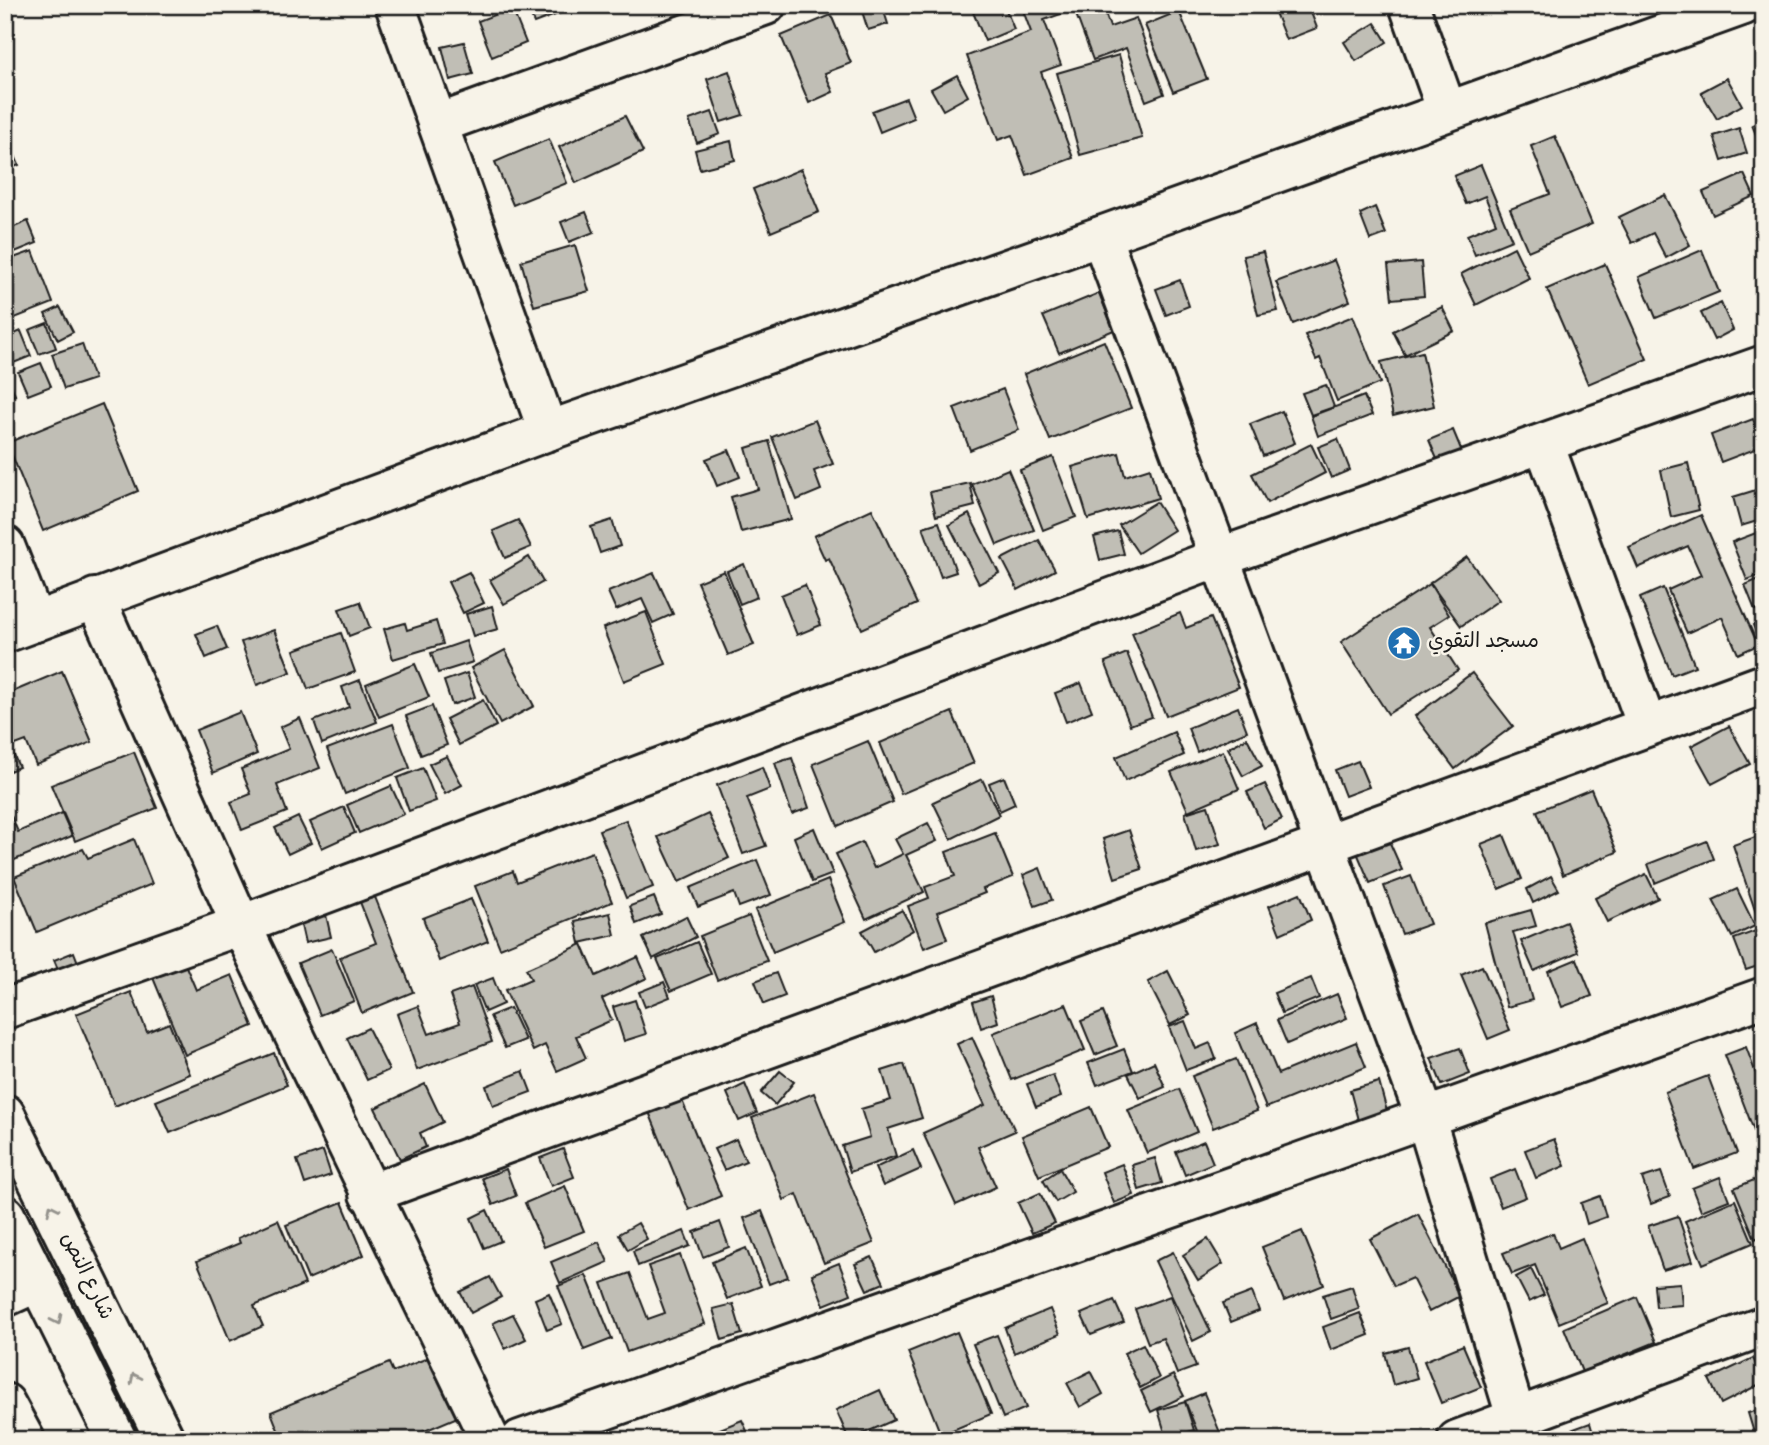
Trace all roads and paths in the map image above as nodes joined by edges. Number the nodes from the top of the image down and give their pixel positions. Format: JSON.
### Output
{"nodes":[{"id":1,"x":395,"y":5,"type":"edge"},
{"id":2,"x":766,"y":5,"type":"edge"},
{"id":3,"x":1409,"y":5,"type":"edge"},
{"id":4,"x":1744,"y":5,"type":"edge"},
{"id":5,"x":1447,"y":111,"type":"junction"},
{"id":6,"x":438,"y":124,"type":"junction"},
{"id":7,"x":1101,"y":236,"type":"junction"},
{"id":8,"x":1764,"y":365,"type":"edge"},
{"id":9,"x":548,"y":431,"type":"junction"},
{"id":10,"x":1544,"y":444,"type":"junction"},
{"id":11,"x":5,"y":546,"type":"edge"},
{"id":12,"x":1218,"y":558,"type":"junction"},
{"id":13,"x":95,"y":598,"type":"junction"},
{"id":14,"x":20,"y":627,"type":"edge"},
{"id":15,"x":1764,"y":684,"type":"edge"},
{"id":16,"x":1647,"y":726,"type":"junction"},
{"id":17,"x":1326,"y":846,"type":"junction"},
{"id":18,"x":241,"y":925,"type":"junction"},
{"id":19,"x":1764,"y":997,"type":"edge"},
{"id":20,"x":5,"y":1009,"type":"edge"},
{"id":21,"x":5,"y":1114,"type":"edge"},
{"id":22,"x":1426,"y":1119,"type":"junction"},
{"id":23,"x":369,"y":1194,"type":"junction"},
{"id":24,"x":5,"y":1215,"type":"edge"},
{"id":25,"x":22,"y":1290,"type":"edge"},
{"id":26,"x":1764,"y":1326,"type":"edge"},
{"id":27,"x":5,"y":1403,"type":"edge"},
{"id":28,"x":1519,"y":1429,"type":"edge"},
{"id":29,"x":24,"y":1440,"type":"edge"},
{"id":30,"x":117,"y":1440,"type":"edge"},
{"id":31,"x":164,"y":1440,"type":"edge"},
{"id":32,"x":490,"y":1440,"type":"edge"},
{"id":33,"x":520,"y":1440,"type":"edge"},
{"id":34,"x":1457,"y":1440,"type":"edge"}],
"edges":[{"from":1,"to":6,"type":"street"},
{"from":2,"to":6,"type":"street"},
{"from":3,"to":5,"type":"street"},
{"from":4,"to":5,"type":"street"},
{"from":5,"to":7,"type":"street"},
{"from":6,"to":9,"type":"street"},
{"from":7,"to":9,"type":"street"},
{"from":7,"to":12,"type":"street"},
{"from":8,"to":10,"type":"street"},
{"from":9,"to":13,"type":"street"},
{"from":10,"to":12,"type":"street"},
{"from":10,"to":16,"type":"street"},
{"from":11,"to":14,"type":"street"},
{"from":12,"to":17,"type":"street"},
{"from":12,"to":18,"type":"street"},
{"from":13,"to":14,"type":"street"},
{"from":13,"to":18,"type":"street"},
{"from":15,"to":16,"type":"street"},
{"from":16,"to":17,"type":"street"},
{"from":17,"to":22,"type":"street"},
{"from":17,"to":23,"type":"street"},
{"from":18,"to":20,"type":"street"},
{"from":18,"to":23,"type":"street"},
{"from":19,"to":22,"type":"street"},
{"from":31,"to":21,"type":"street","name":"شارع النص","one_way":true},
{"from":22,"to":28,"type":"street"},
{"from":22,"to":33,"type":"street"},
{"from":23,"to":32,"type":"street"},
{"from":24,"to":25,"type":"street","name":"شارع النص"},
{"from":25,"to":30,"type":"street","name":"شارع النص","one_way":true},
{"from":26,"to":28,"type":"street"},
{"from":27,"to":29,"type":"street"},
{"from":28,"to":34,"type":"street"}]}
